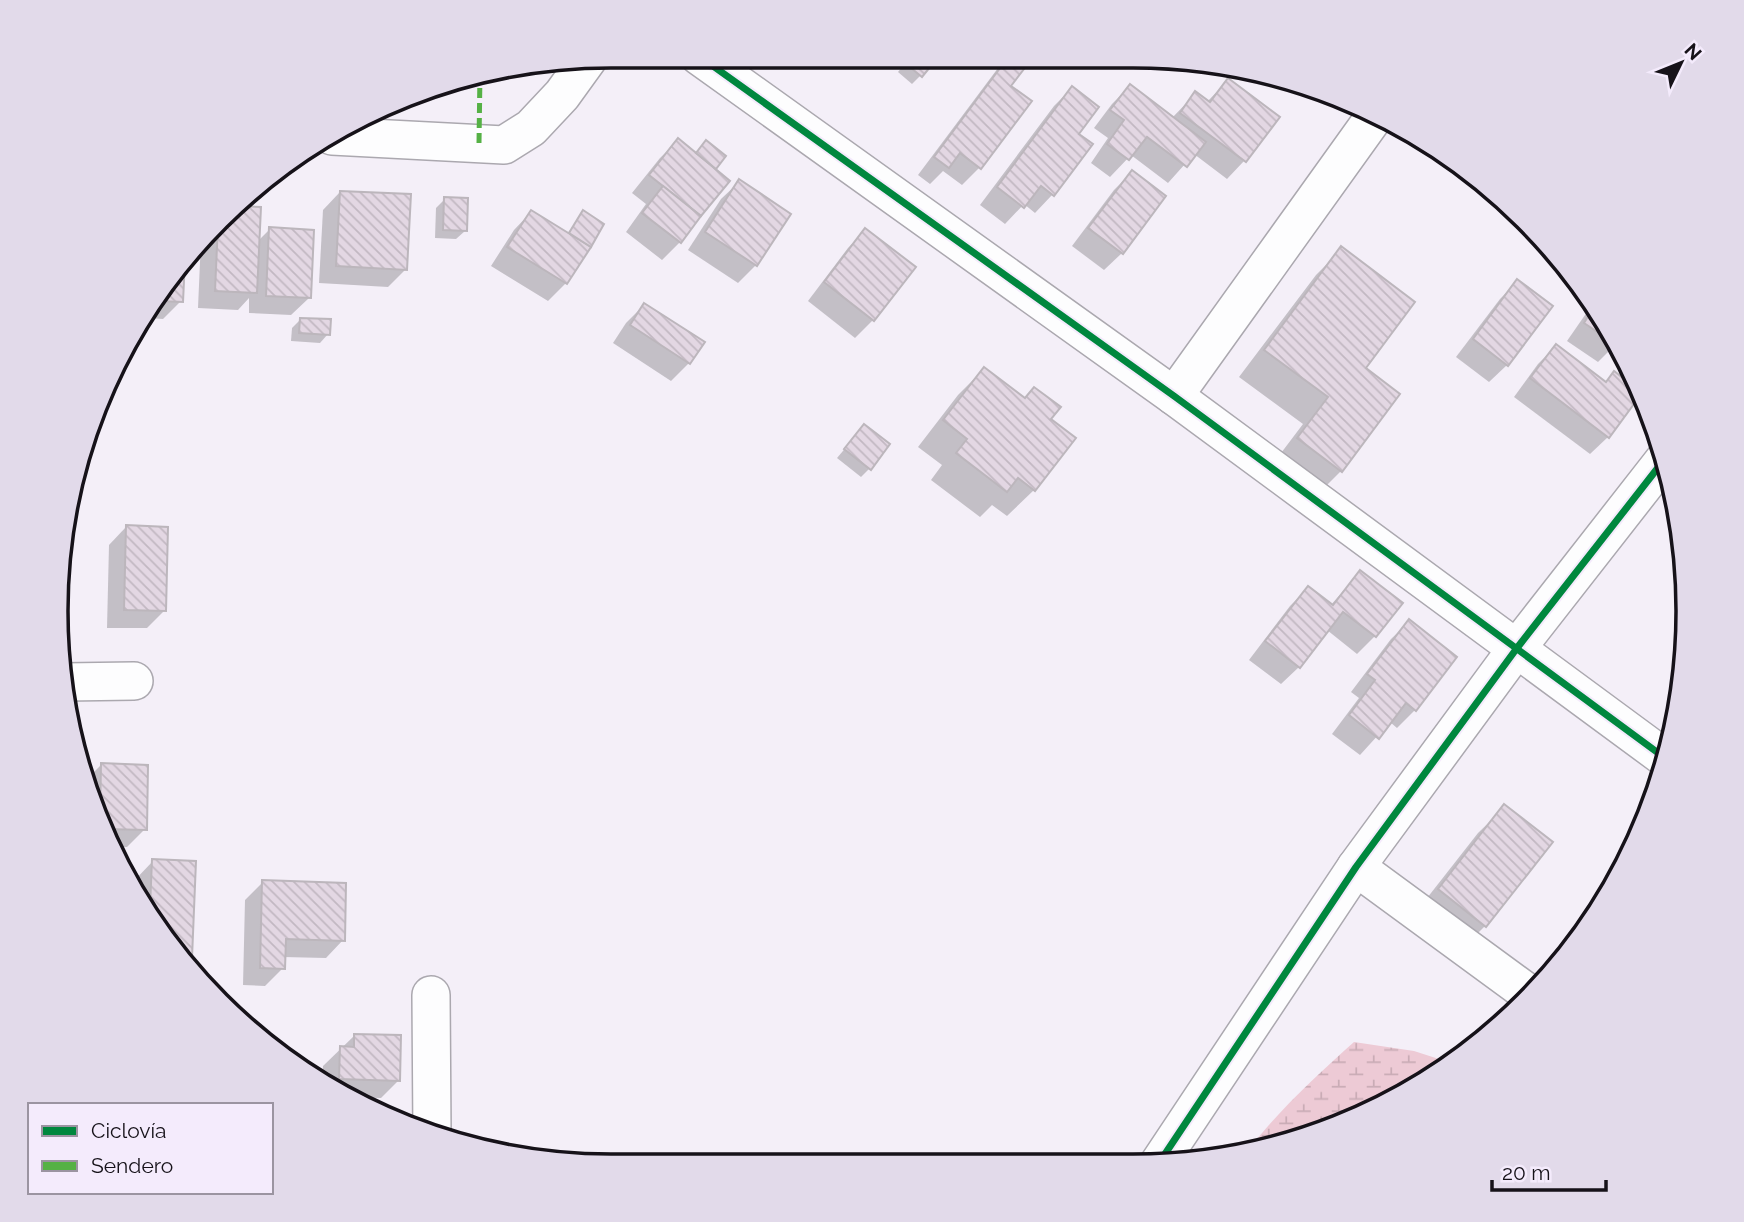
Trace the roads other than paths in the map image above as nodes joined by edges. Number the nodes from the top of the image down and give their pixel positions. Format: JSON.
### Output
{"nodes":[{"id":1,"x":716,"y":68,"type":"edge"},
{"id":2,"x":581,"y":69,"type":"edge"},
{"id":3,"x":1370,"y":123,"type":"edge"},
{"id":4,"x":348,"y":137,"type":"edge"},
{"id":5,"x":1174,"y":396,"type":"junction"},
{"id":6,"x":1657,"y":470,"type":"edge"},
{"id":7,"x":1517,"y":648,"type":"junction"},
{"id":8,"x":134,"y":681,"type":"dead end"},
{"id":9,"x":73,"y":682,"type":"edge"},
{"id":10,"x":1657,"y":752,"type":"edge"},
{"id":11,"x":1356,"y":867,"type":"junction"},
{"id":12,"x":1523,"y":989,"type":"edge"},
{"id":13,"x":431,"y":995,"type":"dead end"},
{"id":14,"x":432,"y":1123,"type":"edge"},
{"id":15,"x":1166,"y":1153,"type":"edge"}],
"edges":[{"from":1,"to":5,"type":"street"},
{"from":2,"to":4,"type":"street"},
{"from":3,"to":5,"type":"street"},
{"from":5,"to":7,"type":"street"},
{"from":6,"to":7,"type":"street"},
{"from":7,"to":10,"type":"street"},
{"from":7,"to":11,"type":"street"},
{"from":8,"to":9,"type":"street"},
{"from":11,"to":12,"type":"street"},
{"from":11,"to":15,"type":"street"},
{"from":13,"to":14,"type":"street"}]}
